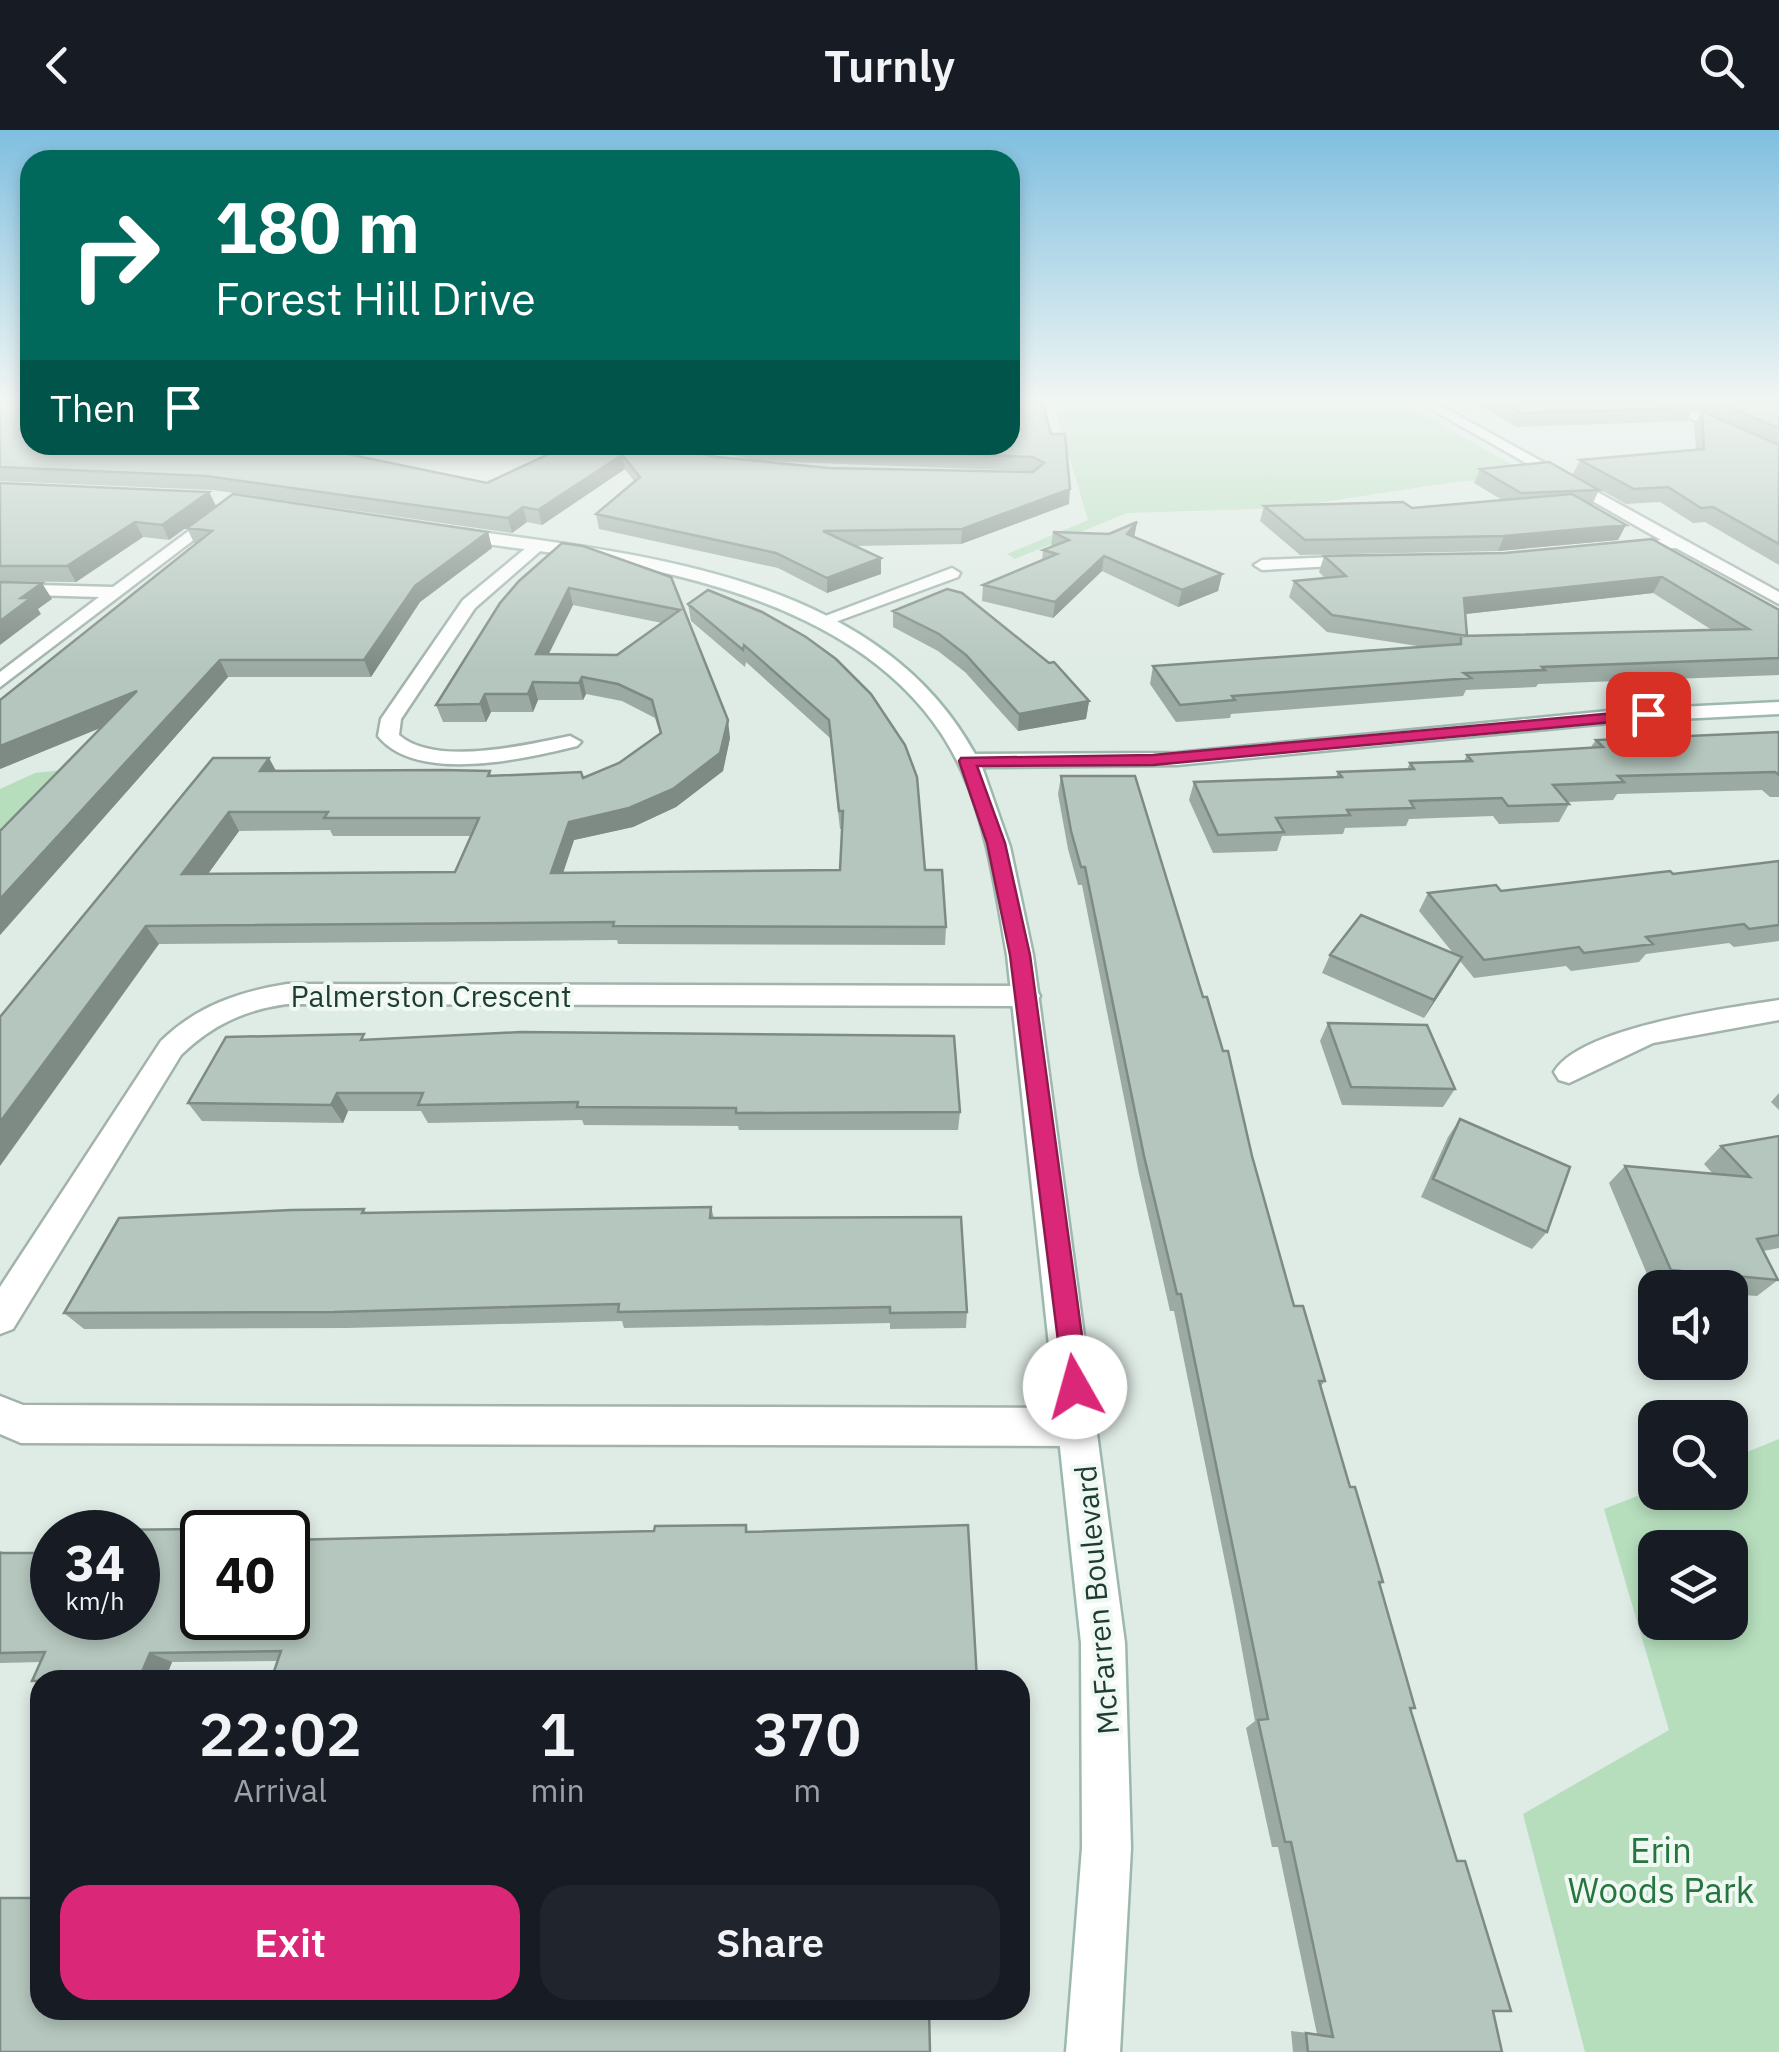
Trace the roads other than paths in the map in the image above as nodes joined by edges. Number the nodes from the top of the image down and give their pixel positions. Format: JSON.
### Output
{"nodes":[{"id":1,"x":1585,"y":491,"type":"edge"},
{"id":2,"x":205,"y":498,"type":"edge"},
{"id":3,"x":426,"y":529,"type":"edge"},
{"id":4,"x":1679,"y":543,"type":"junction"},
{"id":5,"x":538,"y":546,"type":"junction"},
{"id":6,"x":1608,"y":551,"type":"edge"},
{"id":7,"x":1380,"y":561,"type":"edge"},
{"id":8,"x":1262,"y":565,"type":"dead end"},
{"id":9,"x":952,"y":572,"type":"dead end"},
{"id":10,"x":0,"y":589,"type":"edge"},
{"id":11,"x":117,"y":592,"type":"junction"},
{"id":12,"x":1779,"y":599,"type":"edge"},
{"id":13,"x":821,"y":621,"type":"junction"},
{"id":14,"x":0,"y":682,"type":"edge"},
{"id":15,"x":1779,"y":708,"type":"edge"},
{"id":16,"x":570,"y":742,"type":"dead end"},
{"id":17,"x":967,"y":761,"type":"junction"},
{"id":18,"x":1026,"y":996,"type":"junction"},
{"id":19,"x":1779,"y":1010,"type":"edge"},
{"id":20,"x":1569,"y":1072,"type":"dead end"},
{"id":21,"x":0,"y":1318,"type":"edge"},
{"id":22,"x":0,"y":1414,"type":"edge"},
{"id":23,"x":1080,"y":1426,"type":"junction"},
{"id":24,"x":1093,"y":2052,"type":"edge"}],
"edges":[{"from":1,"to":4,"type":"street"},
{"from":2,"to":11,"type":"street"},
{"from":3,"to":5,"type":"street","name":"McFarren Boulevard"},
{"from":4,"to":6,"type":"street"},
{"from":4,"to":12,"type":"street"},
{"from":5,"to":13,"type":"street","name":"McFarren Boulevard"},
{"from":5,"to":16,"type":"street"},
{"from":7,"to":8,"type":"street"},
{"from":9,"to":13,"type":"street"},
{"from":10,"to":11,"type":"street"},
{"from":11,"to":14,"type":"street"},
{"from":13,"to":17,"type":"street","name":"McFarren Boulevard"},
{"from":15,"to":17,"type":"street"},
{"from":17,"to":18,"type":"street","name":"McFarren Boulevard"},
{"from":18,"to":21,"type":"street","name":"Palmerston Crescent"},
{"from":18,"to":23,"type":"street","name":"McFarren Boulevard"},
{"from":19,"to":20,"type":"street"},
{"from":22,"to":23,"type":"street"},
{"from":23,"to":24,"type":"street","name":"McFarren Boulevard"}]}
